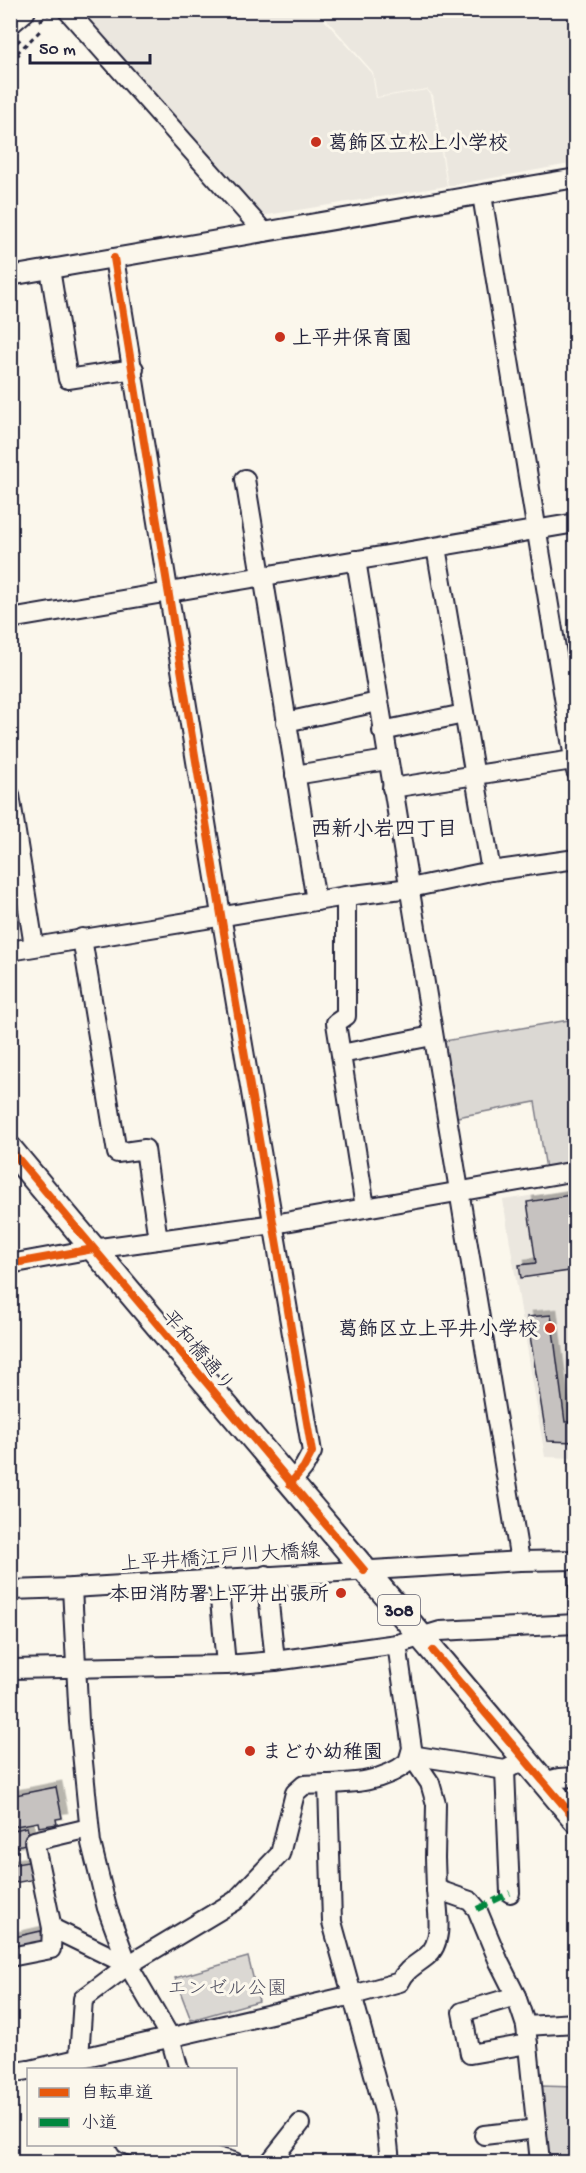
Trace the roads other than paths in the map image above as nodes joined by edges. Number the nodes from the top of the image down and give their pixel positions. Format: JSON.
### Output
{"nodes":[{"id":1,"x":23,"y":10,"type":"edge"},
{"id":2,"x":67,"y":10,"type":"edge"},
{"id":3,"x":10,"y":21,"type":"edge"},
{"id":4,"x":576,"y":178,"type":"edge"},
{"id":5,"x":482,"y":195,"type":"junction"},
{"id":6,"x":264,"y":232,"type":"junction"},
{"id":7,"x":114,"y":258,"type":"junction"},
{"id":8,"x":50,"y":269,"type":"junction"},
{"id":9,"x":10,"y":276,"type":"edge"},
{"id":10,"x":134,"y":369,"type":"junction"},
{"id":11,"x":245,"y":479,"type":"dead end"},
{"id":12,"x":576,"y":523,"type":"edge"},
{"id":13,"x":537,"y":530,"type":"junction"},
{"id":14,"x":436,"y":547,"type":"junction"},
{"id":15,"x":356,"y":560,"type":"junction"},
{"id":16,"x":262,"y":576,"type":"junction"},
{"id":17,"x":169,"y":591,"type":"junction"},
{"id":18,"x":10,"y":619,"type":"edge"},
{"id":19,"x":378,"y":702,"type":"junction"},
{"id":20,"x":464,"y":714,"type":"junction"},
{"id":21,"x":286,"y":722,"type":"junction"},
{"id":22,"x":382,"y":731,"type":"junction"},
{"id":23,"x":573,"y":736,"type":"edge"},
{"id":24,"x":387,"y":760,"type":"junction"},
{"id":25,"x":574,"y":766,"type":"edge"},
{"id":26,"x":474,"y":774,"type":"junction"},
{"id":27,"x":296,"y":775,"type":"junction"},
{"id":28,"x":392,"y":788,"type":"junction"},
{"id":29,"x":10,"y":795,"type":"edge"},
{"id":30,"x":576,"y":859,"type":"edge"},
{"id":31,"x":491,"y":871,"type":"junction"},
{"id":32,"x":410,"y":888,"type":"junction"},
{"id":33,"x":346,"y":896,"type":"junction"},
{"id":34,"x":316,"y":901,"type":"junction"},
{"id":35,"x":222,"y":917,"type":"junction"},
{"id":36,"x":82,"y":938,"type":"junction"},
{"id":37,"x":34,"y":946,"type":"junction"},
{"id":38,"x":10,"y":951,"type":"edge"},
{"id":39,"x":432,"y":1036,"type":"junction"},
{"id":40,"x":341,"y":1054,"type":"junction"},
{"id":41,"x":10,"y":1149,"type":"edge"},
{"id":42,"x":576,"y":1172,"type":"edge"},
{"id":43,"x":459,"y":1190,"type":"junction"},
{"id":44,"x":365,"y":1207,"type":"junction"},
{"id":45,"x":274,"y":1224,"type":"junction"},
{"id":46,"x":158,"y":1240,"type":"junction"},
{"id":47,"x":93,"y":1249,"type":"junction"},
{"id":48,"x":10,"y":1264,"type":"edge"},
{"id":49,"x":290,"y":1484,"type":"junction"},
{"id":50,"x":576,"y":1560,"type":"edge"},
{"id":51,"x":520,"y":1561,"type":"junction"},
{"id":52,"x":364,"y":1570,"type":"junction"},
{"id":53,"x":266,"y":1575,"type":"junction"},
{"id":54,"x":218,"y":1578,"type":"junction"},
{"id":55,"x":72,"y":1588,"type":"junction"},
{"id":56,"x":10,"y":1590,"type":"edge"},
{"id":57,"x":576,"y":1624,"type":"edge"},
{"id":58,"x":421,"y":1636,"type":"junction"},
{"id":59,"x":397,"y":1644,"type":"junction"},
{"id":60,"x":275,"y":1661,"type":"junction"},
{"id":61,"x":226,"y":1665,"type":"junction"},
{"id":62,"x":76,"y":1666,"type":"junction"},
{"id":63,"x":10,"y":1669,"type":"edge"},
{"id":64,"x":411,"y":1755,"type":"junction"},
{"id":65,"x":515,"y":1765,"type":"junction"},
{"id":66,"x":576,"y":1777,"type":"edge"},
{"id":67,"x":543,"y":1782,"type":"junction"},
{"id":68,"x":328,"y":1784,"type":"junction"},
{"id":69,"x":576,"y":1820,"type":"edge"},
{"id":70,"x":89,"y":1828,"type":"junction"},
{"id":71,"x":436,"y":1889,"type":"junction"},
{"id":72,"x":510,"y":1893,"type":"dead end"},
{"id":73,"x":52,"y":1928,"type":"junction"},
{"id":74,"x":10,"y":1957,"type":"edge"},
{"id":75,"x":128,"y":1965,"type":"junction"},
{"id":76,"x":353,"y":1995,"type":"junction"},
{"id":77,"x":516,"y":1996,"type":"junction"},
{"id":78,"x":576,"y":2023,"type":"edge"},
{"id":79,"x":527,"y":2035,"type":"junction"},
{"id":80,"x":170,"y":2037,"type":"junction"},
{"id":81,"x":79,"y":2058,"type":"junction"},
{"id":82,"x":51,"y":2068,"type":"edge"},
{"id":83,"x":178,"y":2068,"type":"edge"},
{"id":84,"x":27,"y":2070,"type":"edge"},
{"id":85,"x":10,"y":2073,"type":"edge"},
{"id":86,"x":300,"y":2124,"type":"dead end"},
{"id":87,"x":537,"y":2129,"type":"junction"},
{"id":88,"x":484,"y":2135,"type":"dead end"},
{"id":89,"x":202,"y":2149,"type":"edge"},
{"id":90,"x":133,"y":2152,"type":"edge"},
{"id":91,"x":234,"y":2163,"type":"edge"},
{"id":92,"x":270,"y":2163,"type":"edge"},
{"id":93,"x":390,"y":2163,"type":"edge"},
{"id":94,"x":540,"y":2163,"type":"edge"}],
"edges":[{"from":1,"to":3,"type":"main road"},
{"from":2,"to":6,"type":"street"},
{"from":4,"to":5,"type":"street"},
{"from":5,"to":6,"type":"street"},
{"from":5,"to":13,"type":"street"},
{"from":6,"to":7,"type":"street"},
{"from":7,"to":8,"type":"street"},
{"from":7,"to":10,"type":"street"},
{"from":8,"to":9,"type":"street"},
{"from":8,"to":10,"type":"street"},
{"from":10,"to":17,"type":"street"},
{"from":11,"to":16,"type":"street"},
{"from":12,"to":13,"type":"street"},
{"from":13,"to":14,"type":"street"},
{"from":13,"to":23,"type":"street"},
{"from":14,"to":15,"type":"street"},
{"from":14,"to":20,"type":"street"},
{"from":15,"to":16,"type":"street"},
{"from":15,"to":19,"type":"street"},
{"from":16,"to":17,"type":"street"},
{"from":16,"to":21,"type":"street"},
{"from":17,"to":18,"type":"street"},
{"from":17,"to":35,"type":"street"},
{"from":19,"to":21,"type":"street"},
{"from":19,"to":22,"type":"street"},
{"from":20,"to":22,"type":"street"},
{"from":20,"to":26,"type":"street"},
{"from":21,"to":27,"type":"street"},
{"from":22,"to":24,"type":"street"},
{"from":23,"to":25,"type":"street"},
{"from":24,"to":27,"type":"street"},
{"from":24,"to":28,"type":"street"},
{"from":25,"to":26,"type":"street"},
{"from":26,"to":28,"type":"street"},
{"from":26,"to":31,"type":"street"},
{"from":27,"to":34,"type":"street"},
{"from":28,"to":32,"type":"street"},
{"from":29,"to":37,"type":"street"},
{"from":30,"to":31,"type":"street"},
{"from":31,"to":32,"type":"street"},
{"from":32,"to":33,"type":"street"},
{"from":32,"to":39,"type":"street"},
{"from":33,"to":34,"type":"street"},
{"from":33,"to":40,"type":"street"},
{"from":34,"to":35,"type":"street"},
{"from":35,"to":36,"type":"street"},
{"from":35,"to":45,"type":"street"},
{"from":36,"to":37,"type":"street"},
{"from":36,"to":46,"type":"street"},
{"from":37,"to":38,"type":"street"},
{"from":39,"to":40,"type":"street"},
{"from":39,"to":43,"type":"street"},
{"from":40,"to":44,"type":"street"},
{"from":41,"to":47,"type":"main road","name":"平和橋通り","number":"308"},
{"from":42,"to":43,"type":"street"},
{"from":43,"to":44,"type":"street"},
{"from":43,"to":51,"type":"street"},
{"from":44,"to":45,"type":"street"},
{"from":45,"to":46,"type":"street"},
{"from":45,"to":49,"type":"street"},
{"from":46,"to":47,"type":"street"},
{"from":47,"to":48,"type":"street"},
{"from":47,"to":49,"type":"main road","name":"平和橋通り","number":"308"},
{"from":49,"to":52,"type":"main road","name":"平和橋通り","number":"308"},
{"from":50,"to":51,"type":"street","name":"上平井橋江戸川大橋線"},
{"from":51,"to":52,"type":"street","name":"上平井橋江戸川大橋線"},
{"from":52,"to":53,"type":"street","name":"上平井橋江戸川大橋線"},
{"from":52,"to":58,"type":"main road","name":"平和橋通り","number":"308"},
{"from":53,"to":54,"type":"street","name":"上平井橋江戸川大橋線"},
{"from":53,"to":60,"type":"street"},
{"from":54,"to":55,"type":"street","name":"上平井橋江戸川大橋線"},
{"from":54,"to":61,"type":"street"},
{"from":55,"to":56,"type":"street","name":"上平井橋江戸川大橋線"},
{"from":55,"to":62,"type":"street"},
{"from":57,"to":58,"type":"street"},
{"from":58,"to":59,"type":"street"},
{"from":58,"to":65,"type":"main road","name":"平和橋通り","number":"308"},
{"from":59,"to":60,"type":"street"},
{"from":59,"to":64,"type":"street"},
{"from":60,"to":61,"type":"street"},
{"from":61,"to":62,"type":"street"},
{"from":62,"to":63,"type":"street"},
{"from":62,"to":70,"type":"street"},
{"from":64,"to":65,"type":"street"},
{"from":64,"to":68,"type":"street"},
{"from":64,"to":71,"type":"street"},
{"from":65,"to":67,"type":"main road","name":"平和橋通り","number":"308"},
{"from":65,"to":72,"type":"street"},
{"from":66,"to":67,"type":"street"},
{"from":67,"to":69,"type":"main road","name":"平和橋通り","number":"308"},
{"from":68,"to":75,"type":"street"},
{"from":68,"to":76,"type":"street"},
{"from":70,"to":73,"type":"street"},
{"from":70,"to":75,"type":"street"},
{"from":71,"to":76,"type":"street"},
{"from":71,"to":77,"type":"street"},
{"from":73,"to":74,"type":"street"},
{"from":73,"to":75,"type":"street"},
{"from":75,"to":80,"type":"street"},
{"from":75,"to":81,"type":"street"},
{"from":76,"to":80,"type":"street"},
{"from":76,"to":93,"type":"street"},
{"from":77,"to":79,"type":"street"},
{"from":77,"to":79,"type":"street"},
{"from":78,"to":79,"type":"street"},
{"from":79,"to":87,"type":"street"},
{"from":80,"to":81,"type":"street"},
{"from":80,"to":83,"type":"street"},
{"from":81,"to":82,"type":"street"},
{"from":84,"to":85,"type":"street"},
{"from":86,"to":92,"type":"street"},
{"from":87,"to":88,"type":"street"},
{"from":87,"to":94,"type":"street"},
{"from":89,"to":90,"type":"street"},
{"from":89,"to":91,"type":"street"}]}
